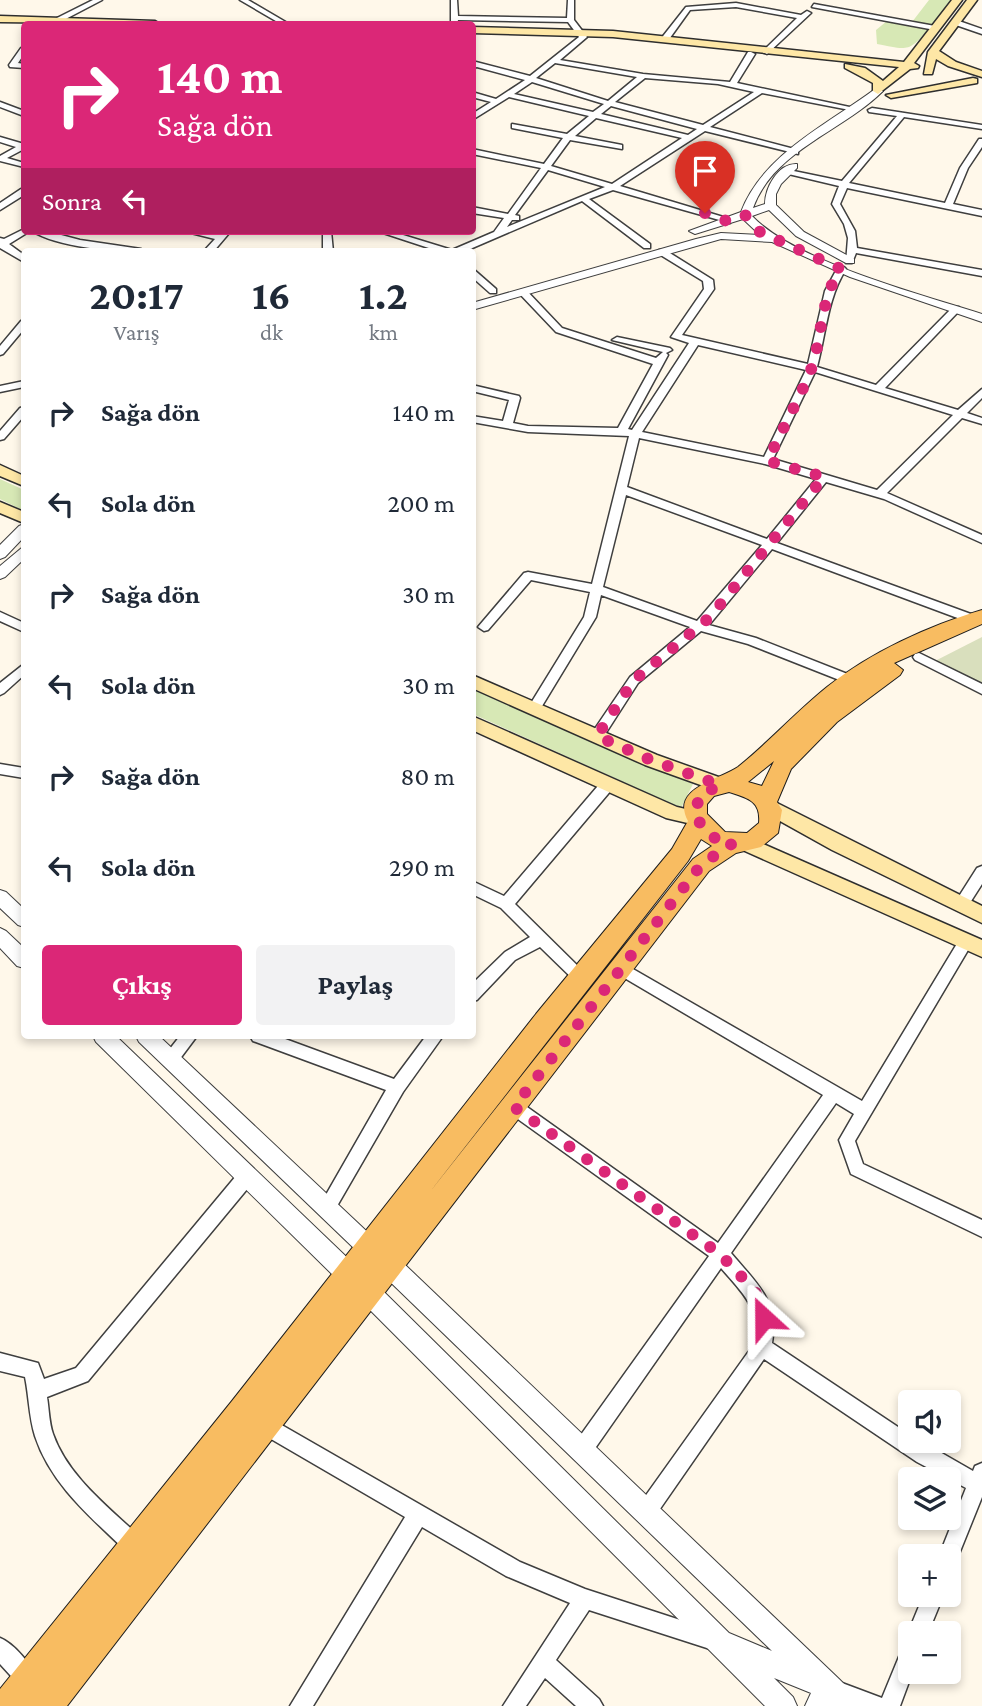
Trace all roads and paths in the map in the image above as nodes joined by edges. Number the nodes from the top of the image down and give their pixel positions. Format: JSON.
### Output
{"nodes":[{"id":1,"x":99,"y":0,"type":"edge"},
{"id":2,"x":243,"y":0,"type":"edge"},
{"id":3,"x":454,"y":0,"type":"edge"},
{"id":4,"x":571,"y":0,"type":"edge"},
{"id":5,"x":820,"y":0,"type":"edge"},
{"id":6,"x":957,"y":0,"type":"edge"},
{"id":7,"x":972,"y":0,"type":"edge"},
{"id":8,"x":814,"y":6,"type":"junction"},
{"id":9,"x":803,"y":17,"type":"junction"},
{"id":10,"x":958,"y":18,"type":"junction"},
{"id":11,"x":0,"y":19,"type":"edge"},
{"id":12,"x":570,"y":20,"type":"junction"},
{"id":13,"x":55,"y":21,"type":"joint"},
{"id":14,"x":280,"y":21,"type":"edge"},
{"id":15,"x":454,"y":21,"type":"edge"},
{"id":16,"x":21,"y":25,"type":"edge"},
{"id":17,"x":0,"y":26,"type":"edge"},
{"id":18,"x":982,"y":27,"type":"edge"},
{"id":19,"x":935,"y":28,"type":"junction"},
{"id":20,"x":476,"y":33,"type":"edge"},
{"id":21,"x":982,"y":33,"type":"edge"},
{"id":22,"x":581,"y":34,"type":"junction"},
{"id":23,"x":664,"y":40,"type":"junction"},
{"id":24,"x":929,"y":49,"type":"junction"},
{"id":25,"x":767,"y":52,"type":"junction"},
{"id":26,"x":21,"y":54,"type":"edge"},
{"id":27,"x":751,"y":54,"type":"junction"},
{"id":28,"x":555,"y":61,"type":"junction"},
{"id":29,"x":846,"y":63,"type":"junction"},
{"id":30,"x":476,"y":64,"type":"edge"},
{"id":31,"x":21,"y":66,"type":"edge"},
{"id":32,"x":915,"y":71,"type":"junction"},
{"id":33,"x":643,"y":76,"type":"junction"},
{"id":34,"x":980,"y":78,"type":"edge"},
{"id":35,"x":531,"y":79,"type":"junction"},
{"id":36,"x":732,"y":85,"type":"junction"},
{"id":37,"x":878,"y":90,"type":"junction"},
{"id":38,"x":759,"y":92,"type":"junction"},
{"id":39,"x":506,"y":94,"type":"junction"},
{"id":40,"x":476,"y":95,"type":"edge"},
{"id":41,"x":891,"y":95,"type":"junction"},
{"id":42,"x":495,"y":101,"type":"junction"},
{"id":43,"x":608,"y":103,"type":"junction"},
{"id":44,"x":0,"y":104,"type":"edge"},
{"id":45,"x":476,"y":107,"type":"edge"},
{"id":46,"x":485,"y":108,"type":"junction"},
{"id":47,"x":855,"y":109,"type":"junction"},
{"id":48,"x":872,"y":110,"type":"junction"},
{"id":49,"x":21,"y":113,"type":"edge"},
{"id":50,"x":594,"y":114,"type":"junction"},
{"id":51,"x":476,"y":115,"type":"edge"},
{"id":52,"x":902,"y":115,"type":"junction"},
{"id":53,"x":515,"y":126,"type":"dead end"},
{"id":54,"x":982,"y":127,"type":"edge"},
{"id":55,"x":706,"y":129,"type":"junction"},
{"id":56,"x":568,"y":137,"type":"junction"},
{"id":57,"x":688,"y":137,"type":"junction"},
{"id":58,"x":0,"y":139,"type":"edge"},
{"id":59,"x":982,"y":141,"type":"edge"},
{"id":60,"x":21,"y":145,"type":"edge"},
{"id":61,"x":619,"y":147,"type":"dead end"},
{"id":62,"x":21,"y":148,"type":"edge"},
{"id":63,"x":795,"y":152,"type":"junction"},
{"id":64,"x":476,"y":153,"type":"edge"},
{"id":65,"x":0,"y":159,"type":"edge"},
{"id":66,"x":21,"y":164,"type":"edge"},
{"id":67,"x":547,"y":167,"type":"junction"},
{"id":68,"x":784,"y":172,"type":"junction"},
{"id":69,"x":844,"y":184,"type":"junction"},
{"id":70,"x":615,"y":186,"type":"junction"},
{"id":71,"x":21,"y":193,"type":"edge"},
{"id":72,"x":583,"y":198,"type":"junction"},
{"id":73,"x":948,"y":205,"type":"junction"},
{"id":74,"x":771,"y":206,"type":"junction"},
{"id":75,"x":0,"y":207,"type":"edge"},
{"id":76,"x":476,"y":211,"type":"edge"},
{"id":77,"x":982,"y":213,"type":"edge"},
{"id":78,"x":745,"y":215,"type":"junction"},
{"id":79,"x":507,"y":216,"type":"junction"},
{"id":80,"x":525,"y":220,"type":"junction"},
{"id":81,"x":727,"y":221,"type":"junction"},
{"id":82,"x":21,"y":233,"type":"edge"},
{"id":83,"x":498,"y":233,"type":"junction"},
{"id":84,"x":800,"y":234,"type":"junction"},
{"id":85,"x":58,"y":235,"type":"edge"},
{"id":86,"x":396,"y":235,"type":"edge"},
{"id":87,"x":777,"y":240,"type":"junction"},
{"id":88,"x":91,"y":241,"type":"junction"},
{"id":89,"x":1,"y":243,"type":"edge"},
{"id":90,"x":647,"y":246,"type":"junction"},
{"id":91,"x":84,"y":248,"type":"edge"},
{"id":92,"x":123,"y":248,"type":"edge"},
{"id":93,"x":439,"y":248,"type":"edge"},
{"id":94,"x":462,"y":248,"type":"edge"},
{"id":95,"x":662,"y":252,"type":"junction"},
{"id":96,"x":21,"y":256,"type":"edge"},
{"id":97,"x":848,"y":260,"type":"junction"},
{"id":98,"x":982,"y":273,"type":"edge"},
{"id":99,"x":476,"y":275,"type":"edge"},
{"id":100,"x":493,"y":291,"type":"junction"},
{"id":101,"x":523,"y":292,"type":"junction"},
{"id":102,"x":476,"y":296,"type":"edge"},
{"id":103,"x":476,"y":306,"type":"edge"},
{"id":104,"x":956,"y":309,"type":"junction"},
{"id":105,"x":982,"y":309,"type":"edge"},
{"id":106,"x":982,"y":318,"type":"edge"},
{"id":107,"x":559,"y":330,"type":"junction"},
{"id":108,"x":676,"y":337,"type":"junction"},
{"id":109,"x":19,"y":340,"type":"edge"},
{"id":110,"x":695,"y":342,"type":"junction"},
{"id":111,"x":667,"y":350,"type":"junction"},
{"id":112,"x":0,"y":352,"type":"edge"},
{"id":113,"x":659,"y":362,"type":"junction"},
{"id":114,"x":811,"y":368,"type":"junction"},
{"id":115,"x":21,"y":385,"type":"edge"},
{"id":116,"x":879,"y":388,"type":"junction"},
{"id":117,"x":0,"y":389,"type":"edge"},
{"id":118,"x":476,"y":389,"type":"edge"},
{"id":119,"x":982,"y":392,"type":"edge"},
{"id":120,"x":21,"y":413,"type":"edge"},
{"id":121,"x":961,"y":413,"type":"junction"},
{"id":122,"x":476,"y":420,"type":"edge"},
{"id":123,"x":982,"y":421,"type":"edge"},
{"id":124,"x":507,"y":426,"type":"junction"},
{"id":125,"x":629,"y":432,"type":"junction"},
{"id":126,"x":0,"y":437,"type":"edge"},
{"id":127,"x":768,"y":461,"type":"junction"},
{"id":128,"x":0,"y":470,"type":"edge"},
{"id":129,"x":824,"y":477,"type":"junction"},
{"id":130,"x":21,"y":480,"type":"edge"},
{"id":131,"x":621,"y":489,"type":"junction"},
{"id":132,"x":879,"y":495,"type":"junction"},
{"id":133,"x":0,"y":507,"type":"edge"},
{"id":134,"x":21,"y":517,"type":"edge"},
{"id":135,"x":982,"y":527,"type":"edge"},
{"id":136,"x":964,"y":530,"type":"junction"},
{"id":137,"x":21,"y":532,"type":"edge"},
{"id":138,"x":982,"y":540,"type":"edge"},
{"id":139,"x":770,"y":543,"type":"junction"},
{"id":140,"x":0,"y":554,"type":"edge"},
{"id":141,"x":21,"y":554,"type":"edge"},
{"id":142,"x":0,"y":574,"type":"edge"},
{"id":143,"x":597,"y":589,"type":"junction"},
{"id":144,"x":0,"y":616,"type":"edge"},
{"id":145,"x":980,"y":622,"type":"edge"},
{"id":146,"x":21,"y":626,"type":"edge"},
{"id":147,"x":698,"y":626,"type":"junction"},
{"id":148,"x":484,"y":627,"type":"dead end"},
{"id":149,"x":919,"y":657,"type":"junction"},
{"id":150,"x":21,"y":671,"type":"edge"},
{"id":151,"x":851,"y":680,"type":"junction"},
{"id":152,"x":476,"y":683,"type":"edge"},
{"id":153,"x":982,"y":689,"type":"edge"},
{"id":154,"x":0,"y":690,"type":"edge"},
{"id":155,"x":534,"y":708,"type":"junction"},
{"id":156,"x":476,"y":724,"type":"edge"},
{"id":157,"x":597,"y":736,"type":"junction"},
{"id":158,"x":0,"y":769,"type":"edge"},
{"id":159,"x":21,"y":772,"type":"edge"},
{"id":160,"x":608,"y":784,"type":"junction"},
{"id":161,"x":724,"y":784,"type":"junction"},
{"id":162,"x":768,"y":804,"type":"junction"},
{"id":163,"x":697,"y":821,"type":"junction"},
{"id":164,"x":739,"y":843,"type":"junction"},
{"id":165,"x":982,"y":872,"type":"edge"},
{"id":166,"x":476,"y":889,"type":"edge"},
{"id":167,"x":0,"y":897,"type":"edge"},
{"id":168,"x":506,"y":904,"type":"junction"},
{"id":169,"x":961,"y":905,"type":"junction"},
{"id":170,"x":21,"y":913,"type":"edge"},
{"id":171,"x":21,"y":915,"type":"edge"},
{"id":172,"x":982,"y":915,"type":"edge"},
{"id":173,"x":0,"y":933,"type":"edge"},
{"id":174,"x":542,"y":938,"type":"junction"},
{"id":175,"x":974,"y":945,"type":"edge"},
{"id":176,"x":21,"y":957,"type":"edge"},
{"id":177,"x":621,"y":969,"type":"junction"},
{"id":178,"x":581,"y":978,"type":"junction"},
{"id":179,"x":476,"y":992,"type":"edge"},
{"id":180,"x":106,"y":1039,"type":"edge"},
{"id":181,"x":149,"y":1039,"type":"edge"},
{"id":182,"x":187,"y":1039,"type":"edge"},
{"id":183,"x":266,"y":1039,"type":"edge"},
{"id":184,"x":433,"y":1039,"type":"edge"},
{"id":185,"x":170,"y":1059,"type":"junction"},
{"id":186,"x":397,"y":1087,"type":"junction"},
{"id":187,"x":834,"y":1093,"type":"junction"},
{"id":188,"x":514,"y":1107,"type":"junction"},
{"id":189,"x":864,"y":1111,"type":"junction"},
{"id":190,"x":247,"y":1176,"type":"junction"},
{"id":191,"x":327,"y":1207,"type":"junction"},
{"id":192,"x":982,"y":1229,"type":"edge"},
{"id":193,"x":369,"y":1248,"type":"junction"},
{"id":194,"x":720,"y":1254,"type":"junction"},
{"id":195,"x":391,"y":1267,"type":"junction"},
{"id":196,"x":349,"y":1275,"type":"junction"},
{"id":197,"x":370,"y":1294,"type":"junction"},
{"id":198,"x":762,"y":1347,"type":"junction"},
{"id":199,"x":0,"y":1362,"type":"edge"},
{"id":200,"x":40,"y":1391,"type":"junction"},
{"id":201,"x":266,"y":1425,"type":"junction"},
{"id":202,"x":582,"y":1450,"type":"junction"},
{"id":203,"x":980,"y":1481,"type":"edge"},
{"id":204,"x":646,"y":1512,"type":"junction"},
{"id":205,"x":417,"y":1516,"type":"junction"},
{"id":206,"x":953,"y":1544,"type":"edge"},
{"id":207,"x":134,"y":1545,"type":"junction"},
{"id":208,"x":585,"y":1599,"type":"junction"},
{"id":209,"x":720,"y":1642,"type":"junction"},
{"id":210,"x":0,"y":1648,"type":"edge"},
{"id":211,"x":542,"y":1662,"type":"junction"},
{"id":212,"x":28,"y":1680,"type":"junction"},
{"id":213,"x":898,"y":1684,"type":"edge"},
{"id":214,"x":832,"y":1700,"type":"edge"},
{"id":215,"x":8,"y":1706,"type":"edge"},
{"id":216,"x":46,"y":1706,"type":"edge"},
{"id":217,"x":301,"y":1706,"type":"edge"},
{"id":218,"x":514,"y":1706,"type":"edge"},
{"id":219,"x":592,"y":1706,"type":"edge"},
{"id":220,"x":784,"y":1706,"type":"edge"},
{"id":221,"x":877,"y":1706,"type":"edge"},
{"id":222,"x":889,"y":1706,"type":"edge"}],
"edges":[{"from":1,"to":13,"type":"street"},
{"from":2,"to":14,"type":"street"},
{"from":3,"to":15,"type":"street"},
{"from":4,"to":12,"type":"street"},
{"from":5,"to":8,"type":"street"},
{"from":6,"to":19,"type":"main road"},
{"from":7,"to":10,"type":"main road"},
{"from":8,"to":9,"type":"street"},
{"from":8,"to":19,"type":"street"},
{"from":9,"to":23,"type":"street"},
{"from":9,"to":25,"type":"street"},
{"from":10,"to":18,"type":"street"},
{"from":10,"to":21,"type":"street"},
{"from":10,"to":24,"type":"main road"},
{"from":11,"to":13,"type":"main road"},
{"from":12,"to":15,"type":"street"},
{"from":12,"to":22,"type":"street"},
{"from":16,"to":17,"type":"main road"},
{"from":19,"to":24,"type":"main road"},
{"from":20,"to":22,"type":"main road"},
{"from":22,"to":23,"type":"main road"},
{"from":22,"to":27,"type":"main road"},
{"from":22,"to":28,"type":"street"},
{"from":23,"to":25,"type":"main road"},
{"from":24,"to":29,"type":"main road"},
{"from":24,"to":32,"type":"main road"},
{"from":24,"to":32,"type":"main road"},
{"from":24,"to":34,"type":"main road"},
{"from":25,"to":29,"type":"main road"},
{"from":26,"to":31,"type":"street"},
{"from":27,"to":29,"type":"main road"},
{"from":27,"to":36,"type":"street"},
{"from":28,"to":33,"type":"street"},
{"from":28,"to":35,"type":"street"},
{"from":29,"to":32,"type":"main road"},
{"from":29,"to":37,"type":"main road"},
{"from":30,"to":35,"type":"street"},
{"from":32,"to":34,"type":"main road"},
{"from":32,"to":37,"type":"main road"},
{"from":32,"to":41,"type":"main road"},
{"from":33,"to":36,"type":"street"},
{"from":33,"to":43,"type":"street"},
{"from":34,"to":41,"type":"main road"},
{"from":35,"to":39,"type":"street"},
{"from":35,"to":43,"type":"street"},
{"from":36,"to":38,"type":"street"},
{"from":37,"to":47,"type":"street"},
{"from":38,"to":47,"type":"street"},
{"from":38,"to":55,"type":"street"},
{"from":39,"to":42,"type":"street"},
{"from":39,"to":50,"type":"street"},
{"from":40,"to":42,"type":"street"},
{"from":41,"to":48,"type":"street"},
{"from":42,"to":46,"type":"street"},
{"from":43,"to":50,"type":"street"},
{"from":43,"to":55,"type":"street"},
{"from":44,"to":49,"type":"street"},
{"from":45,"to":46,"type":"street"},
{"from":46,"to":51,"type":"street"},
{"from":47,"to":63,"type":"street"},
{"from":48,"to":52,"type":"street"},
{"from":48,"to":68,"type":"street"},
{"from":50,"to":56,"type":"street"},
{"from":50,"to":57,"type":"street"},
{"from":52,"to":54,"type":"street"},
{"from":52,"to":69,"type":"street"},
{"from":53,"to":56,"type":"street"},
{"from":55,"to":57,"type":"street"},
{"from":55,"to":63,"type":"street"},
{"from":56,"to":61,"type":"street"},
{"from":56,"to":67,"type":"street"},
{"from":57,"to":70,"type":"street"},
{"from":58,"to":60,"type":"street"},
{"from":59,"to":73,"type":"street"},
{"from":62,"to":65,"type":"street"},
{"from":63,"to":78,"type":"street"},
{"from":64,"to":67,"type":"street"},
{"from":65,"to":66,"type":"street"},
{"from":67,"to":70,"type":"street"},
{"from":67,"to":79,"type":"street"},
{"from":68,"to":69,"type":"street"},
{"from":68,"to":74,"type":"street"},
{"from":69,"to":73,"type":"street"},
{"from":69,"to":97,"type":"street"},
{"from":70,"to":72,"type":"street"},
{"from":70,"to":81,"type":"street"},
{"from":71,"to":75,"type":"street"},
{"from":72,"to":80,"type":"street"},
{"from":72,"to":90,"type":"street"},
{"from":73,"to":77,"type":"street"},
{"from":74,"to":78,"type":"street"},
{"from":74,"to":84,"type":"street"},
{"from":76,"to":79,"type":"street"},
{"from":78,"to":81,"type":"street"},
{"from":78,"to":87,"type":"street"},
{"from":79,"to":80,"type":"street"},
{"from":79,"to":83,"type":"street"},
{"from":80,"to":83,"type":"street"},
{"from":81,"to":90,"type":"street"},
{"from":82,"to":89,"type":"street"},
{"from":83,"to":94,"type":"street"},
{"from":84,"to":87,"type":"street"},
{"from":84,"to":97,"type":"street"},
{"from":85,"to":88,"type":"street"},
{"from":86,"to":93,"type":"street"},
{"from":87,"to":95,"type":"street"},
{"from":87,"to":97,"type":"street"},
{"from":88,"to":91,"type":"street"},
{"from":88,"to":92,"type":"street"},
{"from":89,"to":96,"type":"street"},
{"from":90,"to":100,"type":"street"},
{"from":95,"to":101,"type":"street"},
{"from":95,"to":108,"type":"street"},
{"from":97,"to":98,"type":"street"},
{"from":97,"to":104,"type":"street"},
{"from":97,"to":105,"type":"street"},
{"from":97,"to":114,"type":"street"},
{"from":99,"to":100,"type":"street"},
{"from":100,"to":102,"type":"street"},
{"from":101,"to":103,"type":"street"},
{"from":101,"to":107,"type":"street"},
{"from":104,"to":106,"type":"street"},
{"from":104,"to":116,"type":"street"},
{"from":107,"to":111,"type":"street"},
{"from":107,"to":113,"type":"street"},
{"from":108,"to":110,"type":"street"},
{"from":108,"to":111,"type":"street"},
{"from":109,"to":112,"type":"street"},
{"from":110,"to":114,"type":"street"},
{"from":110,"to":125,"type":"street"},
{"from":111,"to":113,"type":"street"},
{"from":113,"to":125,"type":"street"},
{"from":114,"to":116,"type":"street"},
{"from":114,"to":127,"type":"street"},
{"from":115,"to":117,"type":"street"},
{"from":116,"to":121,"type":"street"},
{"from":118,"to":124,"type":"street"},
{"from":119,"to":121,"type":"street"},
{"from":120,"to":126,"type":"street"},
{"from":121,"to":123,"type":"street"},
{"from":121,"to":132,"type":"street"},
{"from":122,"to":124,"type":"street"},
{"from":124,"to":125,"type":"street"},
{"from":125,"to":127,"type":"street"},
{"from":125,"to":131,"type":"street"},
{"from":127,"to":129,"type":"street"},
{"from":128,"to":130,"type":"main road"},
{"from":129,"to":132,"type":"street"},
{"from":129,"to":139,"type":"street"},
{"from":131,"to":139,"type":"street"},
{"from":131,"to":143,"type":"street"},
{"from":132,"to":136,"type":"street"},
{"from":133,"to":134,"type":"main road"},
{"from":135,"to":136,"type":"street"},
{"from":136,"to":138,"type":"street"},
{"from":137,"to":140,"type":"street"},
{"from":139,"to":145,"type":"street"},
{"from":139,"to":147,"type":"street"},
{"from":141,"to":142,"type":"street"},
{"from":143,"to":147,"type":"street"},
{"from":143,"to":148,"type":"street"},
{"from":143,"to":155,"type":"street"},
{"from":144,"to":146,"type":"street"},
{"from":145,"to":149,"type":"main road"},
{"from":145,"to":151,"type":"main road"},
{"from":147,"to":151,"type":"street"},
{"from":147,"to":157,"type":"street"},
{"from":149,"to":153,"type":"street"},
{"from":149,"to":162,"type":"main road"},
{"from":150,"to":154,"type":"street"},
{"from":151,"to":161,"type":"main road"},
{"from":152,"to":155,"type":"main road"},
{"from":155,"to":157,"type":"main road"},
{"from":156,"to":160,"type":"main road"},
{"from":157,"to":161,"type":"main road"},
{"from":158,"to":159,"type":"street"},
{"from":160,"to":163,"type":"main road"},
{"from":160,"to":168,"type":"street"},
{"from":161,"to":162,"type":"main road"},
{"from":161,"to":163,"type":"main road"},
{"from":162,"to":164,"type":"main road"},
{"from":162,"to":169,"type":"main road"},
{"from":163,"to":164,"type":"main road"},
{"from":163,"to":178,"type":"main road"},
{"from":164,"to":175,"type":"main road"},
{"from":164,"to":177,"type":"main road"},
{"from":165,"to":169,"type":"street"},
{"from":166,"to":168,"type":"street"},
{"from":167,"to":170,"type":"street"},
{"from":168,"to":174,"type":"street"},
{"from":169,"to":172,"type":"main road"},
{"from":171,"to":173,"type":"street"},
{"from":173,"to":176,"type":"street"},
{"from":174,"to":178,"type":"street"},
{"from":174,"to":179,"type":"street"},
{"from":175,"to":189,"type":"street"},
{"from":177,"to":187,"type":"street"},
{"from":177,"to":188,"type":"main road"},
{"from":178,"to":193,"type":"main road"},
{"from":180,"to":190,"type":"street"},
{"from":181,"to":185,"type":"street"},
{"from":182,"to":185,"type":"street"},
{"from":183,"to":186,"type":"street"},
{"from":184,"to":186,"type":"street"},
{"from":185,"to":191,"type":"street"},
{"from":186,"to":191,"type":"street"},
{"from":187,"to":189,"type":"street"},
{"from":187,"to":194,"type":"street"},
{"from":188,"to":194,"type":"street"},
{"from":188,"to":195,"type":"main road"},
{"from":189,"to":192,"type":"street"},
{"from":190,"to":196,"type":"street"},
{"from":190,"to":200,"type":"street"},
{"from":191,"to":193,"type":"street"},
{"from":193,"to":196,"type":"main road"},
{"from":194,"to":198,"type":"street"},
{"from":194,"to":202,"type":"street"},
{"from":195,"to":197,"type":"main road"},
{"from":195,"to":202,"type":"street"},
{"from":196,"to":207,"type":"main road"},
{"from":197,"to":201,"type":"main road"},
{"from":197,"to":209,"type":"street"},
{"from":198,"to":203,"type":"street"},
{"from":198,"to":204,"type":"street"},
{"from":199,"to":200,"type":"street"},
{"from":200,"to":207,"type":"street"},
{"from":201,"to":205,"type":"street"},
{"from":201,"to":216,"type":"main road"},
{"from":202,"to":204,"type":"street"},
{"from":203,"to":206,"type":"street"},
{"from":204,"to":214,"type":"street"},
{"from":205,"to":208,"type":"street"},
{"from":205,"to":217,"type":"street"},
{"from":207,"to":212,"type":"main road"},
{"from":208,"to":209,"type":"street"},
{"from":208,"to":211,"type":"street"},
{"from":209,"to":214,"type":"street"},
{"from":209,"to":220,"type":"street"},
{"from":210,"to":212,"type":"street"},
{"from":211,"to":218,"type":"street"},
{"from":211,"to":219,"type":"street"},
{"from":212,"to":215,"type":"main road"},
{"from":213,"to":222,"type":"street"},
{"from":214,"to":221,"type":"street"}]}
